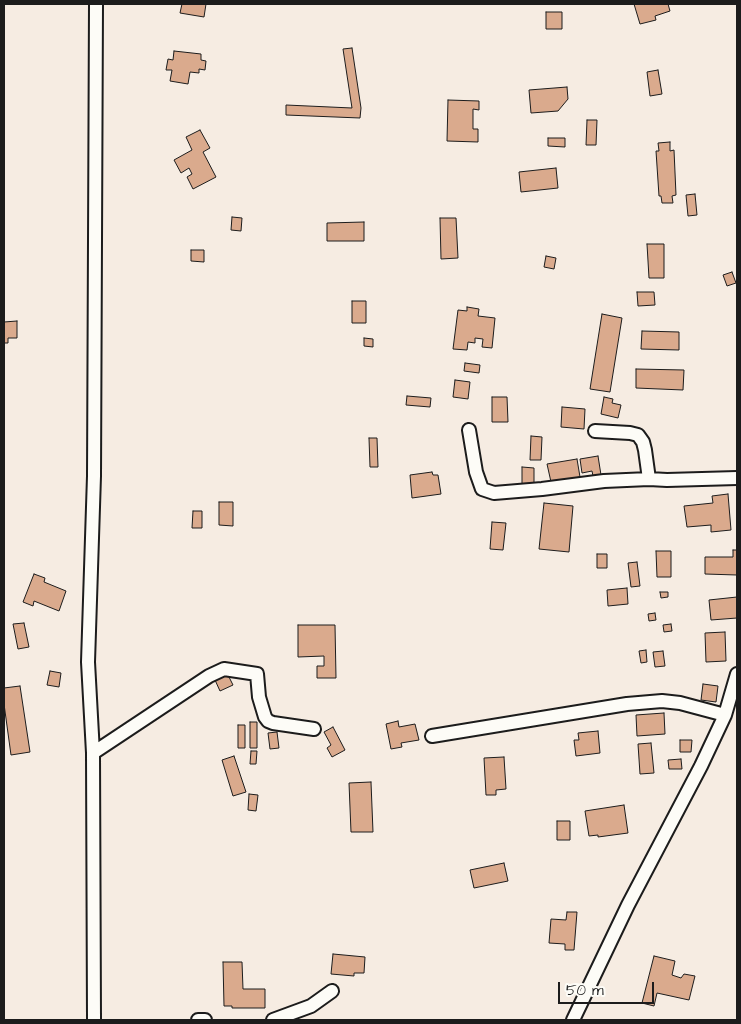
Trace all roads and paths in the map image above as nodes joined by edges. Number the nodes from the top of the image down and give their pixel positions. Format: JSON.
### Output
{"nodes":[{"id":1,"x":96,"y":4,"type":"edge"},
{"id":2,"x":469,"y":430,"type":"dead end"},
{"id":3,"x":595,"y":431,"type":"dead end"},
{"id":4,"x":737,"y":478,"type":"edge"},
{"id":5,"x":649,"y":479,"type":"junction"},
{"id":6,"x":737,"y":674,"type":"edge"},
{"id":7,"x":725,"y":715,"type":"junction"},
{"id":8,"x":314,"y":729,"type":"dead end"},
{"id":9,"x":432,"y":736,"type":"dead end"},
{"id":10,"x":93,"y":753,"type":"junction"},
{"id":11,"x":332,"y":991,"type":"dead end"},
{"id":12,"x":94,"y":1020,"type":"edge"},
{"id":13,"x":198,"y":1020,"type":"edge"},
{"id":14,"x":204,"y":1020,"type":"edge"},
{"id":15,"x":273,"y":1020,"type":"edge"},
{"id":16,"x":573,"y":1020,"type":"edge"}],
"edges":[{"from":1,"to":10,"type":"street"},
{"from":2,"to":5,"type":"street"},
{"from":3,"to":5,"type":"street"},
{"from":4,"to":5,"type":"street"},
{"from":6,"to":7,"type":"street"},
{"from":7,"to":9,"type":"street"},
{"from":7,"to":16,"type":"street"},
{"from":8,"to":10,"type":"street"},
{"from":10,"to":12,"type":"street"},
{"from":11,"to":15,"type":"street"},
{"from":13,"to":14,"type":"street"}]}
